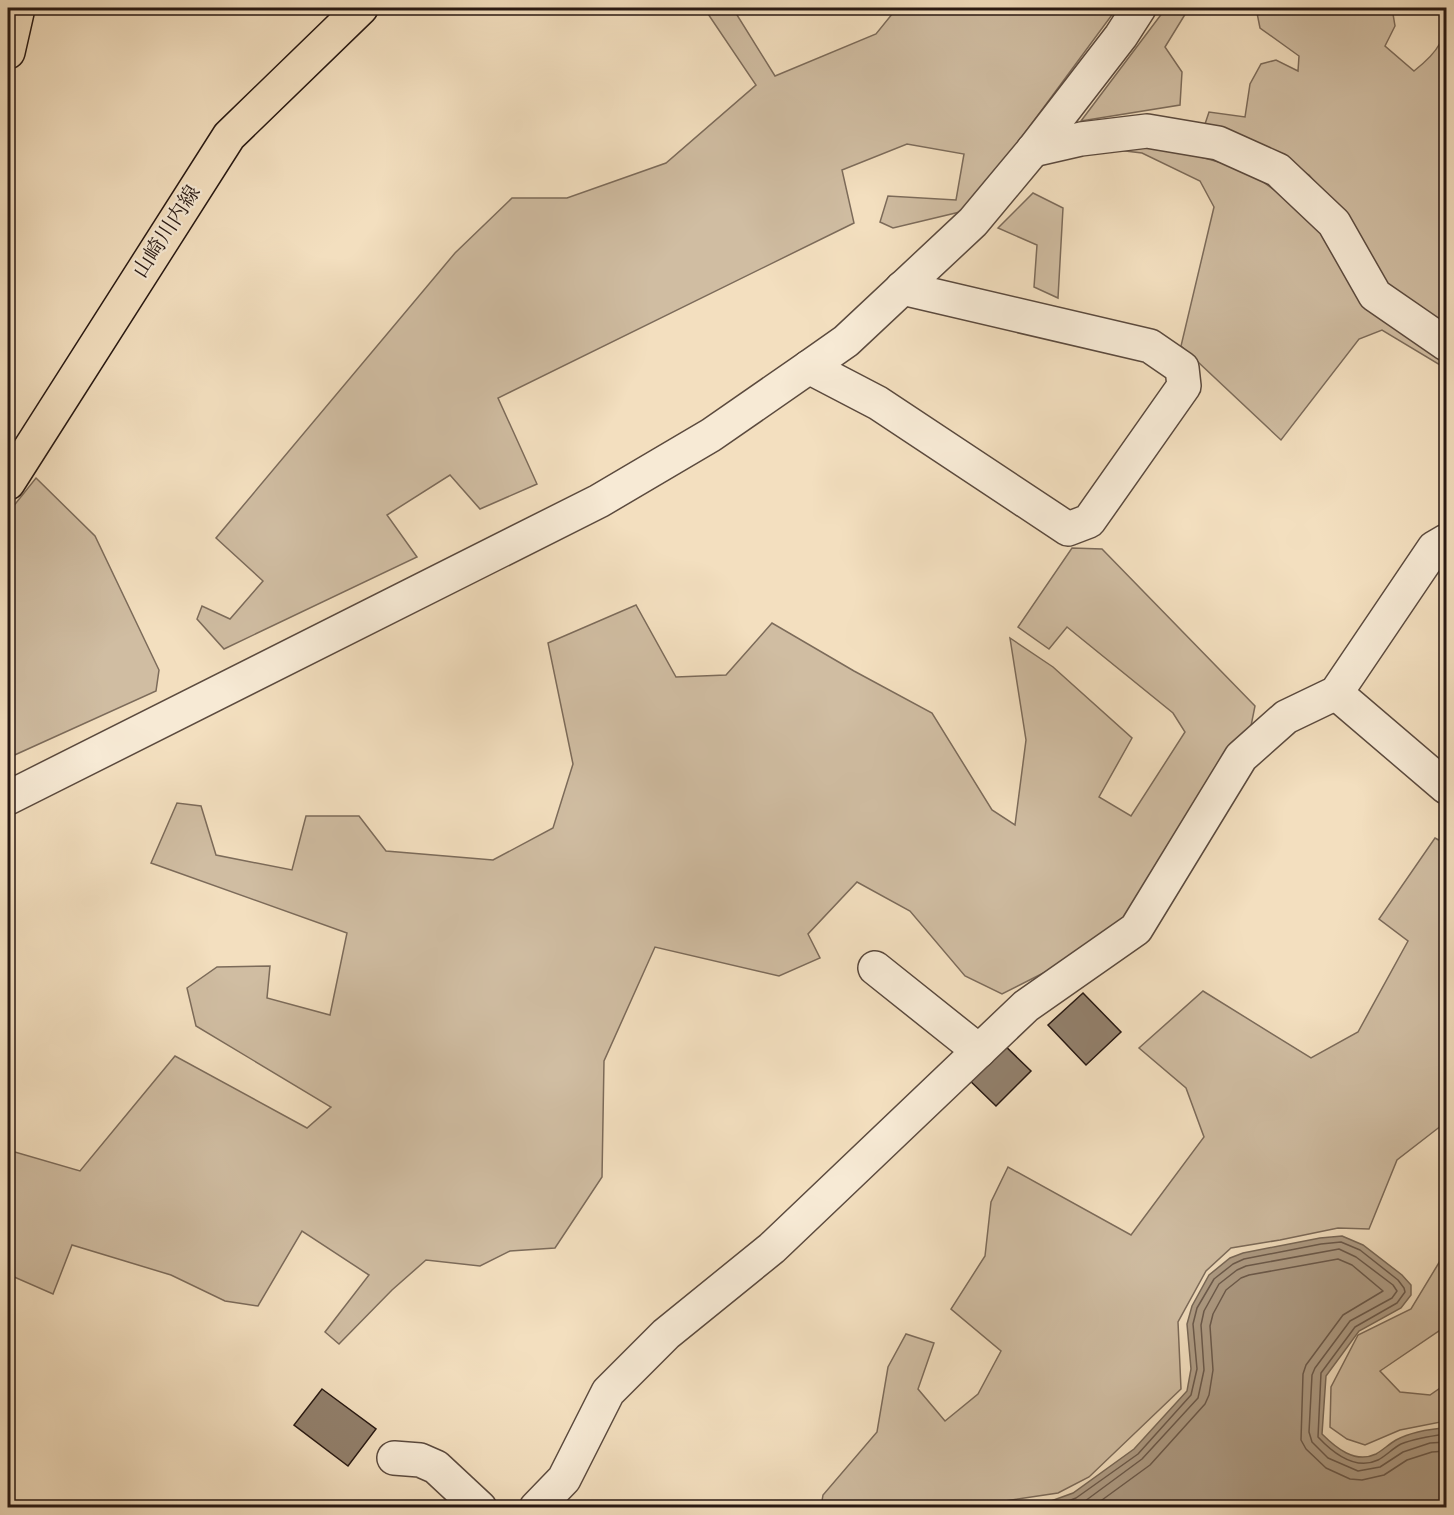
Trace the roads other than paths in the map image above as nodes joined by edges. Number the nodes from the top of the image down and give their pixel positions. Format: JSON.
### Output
{"nodes":[{"id":1,"x":18,"y":8,"type":"edge"},
{"id":2,"x":361,"y":8,"type":"edge"},
{"id":3,"x":1139,"y":8,"type":"edge"},
{"id":4,"x":8,"y":52,"type":"edge"},
{"id":5,"x":1034,"y":150,"type":"junction"},
{"id":6,"x":902,"y":288,"type":"junction"},
{"id":7,"x":1446,"y":344,"type":"edge"},
{"id":8,"x":809,"y":367,"type":"junction"},
{"id":9,"x":8,"y":483,"type":"edge"},
{"id":10,"x":1446,"y":514,"type":"edge"},
{"id":11,"x":1446,"y":523,"type":"edge"},
{"id":12,"x":1446,"y":541,"type":"edge"},
{"id":13,"x":1336,"y":693,"type":"junction"},
{"id":14,"x":1446,"y":787,"type":"edge"},
{"id":15,"x":8,"y":798,"type":"edge"},
{"id":16,"x":875,"y":968,"type":"dead end"},
{"id":17,"x":979,"y":1051,"type":"junction"},
{"id":18,"x":394,"y":1458,"type":"dead end"},
{"id":19,"x":480,"y":1508,"type":"edge"},
{"id":20,"x":536,"y":1508,"type":"edge"}],
"edges":[{"from":1,"to":4,"type":"main road"},
{"from":2,"to":9,"type":"main road","name":"山崎川内線"},
{"from":3,"to":5,"type":"street"},
{"from":5,"to":6,"type":"street"},
{"from":5,"to":7,"type":"street"},
{"from":6,"to":8,"type":"street"},
{"from":6,"to":8,"type":"street"},
{"from":8,"to":15,"type":"street"},
{"from":10,"to":11,"type":"street"},
{"from":12,"to":13,"type":"street"},
{"from":13,"to":14,"type":"street"},
{"from":13,"to":17,"type":"street"},
{"from":16,"to":17,"type":"street"},
{"from":17,"to":20,"type":"street"},
{"from":18,"to":19,"type":"street"}]}
